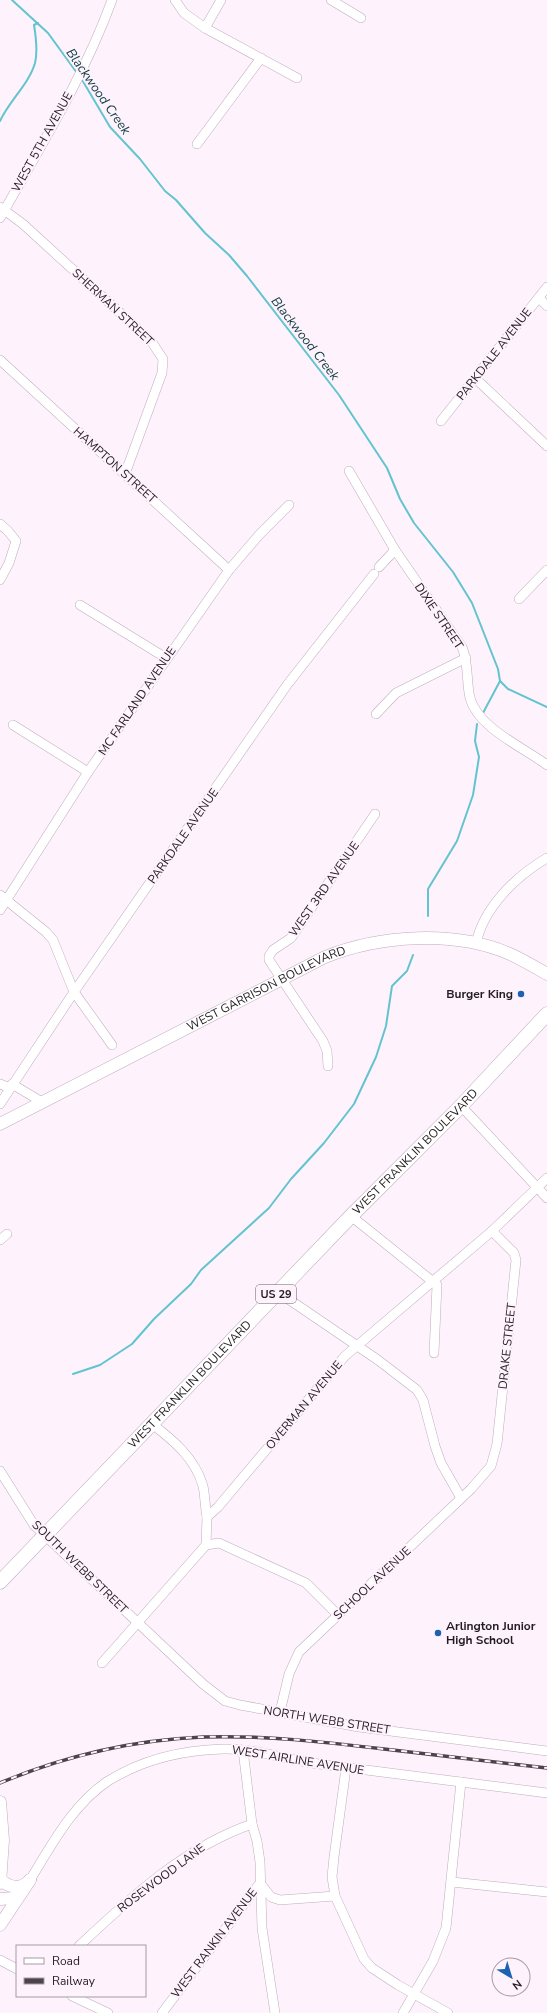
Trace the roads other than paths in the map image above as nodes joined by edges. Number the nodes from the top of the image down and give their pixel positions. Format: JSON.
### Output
{"nodes":[{"id":1,"x":112,"y":0,"type":"edge"},
{"id":2,"x":175,"y":0,"type":"edge"},
{"id":3,"x":221,"y":0,"type":"edge"},
{"id":4,"x":331,"y":0,"type":"edge"},
{"id":5,"x":361,"y":18,"type":"dead end"},
{"id":6,"x":204,"y":28,"type":"junction"},
{"id":7,"x":261,"y":58,"type":"junction"},
{"id":8,"x":297,"y":78,"type":"dead end"},
{"id":9,"x":197,"y":144,"type":"dead end"},
{"id":10,"x":2,"y":209,"type":"edge"},
{"id":11,"x":0,"y":218,"type":"edge"},
{"id":12,"x":547,"y":287,"type":"edge"},
{"id":13,"x":539,"y":298,"type":"junction"},
{"id":14,"x":547,"y":306,"type":"edge"},
{"id":15,"x":0,"y":360,"type":"edge"},
{"id":16,"x":475,"y":378,"type":"junction"},
{"id":17,"x":441,"y":421,"type":"dead end"},
{"id":18,"x":547,"y":446,"type":"edge"},
{"id":19,"x":349,"y":471,"type":"dead end"},
{"id":20,"x":125,"y":474,"type":"junction"},
{"id":21,"x":289,"y":505,"type":"dead end"},
{"id":22,"x":0,"y":524,"type":"edge"},
{"id":23,"x":395,"y":550,"type":"junction"},
{"id":24,"x":229,"y":570,"type":"junction"},
{"id":25,"x":547,"y":570,"type":"edge"},
{"id":26,"x":0,"y":580,"type":"edge"},
{"id":27,"x":519,"y":599,"type":"dead end"},
{"id":28,"x":80,"y":605,"type":"dead end"},
{"id":29,"x":166,"y":658,"type":"junction"},
{"id":30,"x":466,"y":658,"type":"junction"},
{"id":31,"x":376,"y":714,"type":"dead end"},
{"id":32,"x":13,"y":725,"type":"dead end"},
{"id":33,"x":547,"y":764,"type":"edge"},
{"id":34,"x":88,"y":772,"type":"junction"},
{"id":35,"x":375,"y":814,"type":"dead end"},
{"id":36,"x":547,"y":858,"type":"edge"},
{"id":37,"x":3,"y":897,"type":"edge"},
{"id":38,"x":0,"y":910,"type":"edge"},
{"id":39,"x":476,"y":944,"type":"junction"},
{"id":40,"x":547,"y":974,"type":"edge"},
{"id":41,"x":282,"y":979,"type":"junction"},
{"id":42,"x":74,"y":992,"type":"junction"},
{"id":43,"x":547,"y":1014,"type":"edge"},
{"id":44,"x":112,"y":1045,"type":"dead end"},
{"id":45,"x":328,"y":1066,"type":"dead end"},
{"id":46,"x":0,"y":1084,"type":"edge"},
{"id":47,"x":11,"y":1086,"type":"junction"},
{"id":48,"x":42,"y":1102,"type":"junction"},
{"id":49,"x":0,"y":1104,"type":"edge"},
{"id":50,"x":461,"y":1106,"type":"junction"},
{"id":51,"x":0,"y":1124,"type":"edge"},
{"id":52,"x":547,"y":1178,"type":"edge"},
{"id":53,"x":538,"y":1188,"type":"junction"},
{"id":54,"x":547,"y":1198,"type":"edge"},
{"id":55,"x":351,"y":1216,"type":"junction"},
{"id":56,"x":492,"y":1231,"type":"junction"},
{"id":57,"x":432,"y":1280,"type":"junction"},
{"id":58,"x":278,"y":1292,"type":"junction"},
{"id":59,"x":356,"y":1345,"type":"junction"},
{"id":60,"x":434,"y":1353,"type":"dead end"},
{"id":61,"x":152,"y":1424,"type":"junction"},
{"id":62,"x":488,"y":1469,"type":"joint"},
{"id":63,"x":0,"y":1471,"type":"edge"},
{"id":64,"x":461,"y":1498,"type":"junction"},
{"id":65,"x":207,"y":1517,"type":"junction"},
{"id":66,"x":45,"y":1536,"type":"junction"},
{"id":67,"x":206,"y":1544,"type":"junction"},
{"id":68,"x":0,"y":1582,"type":"edge"},
{"id":69,"x":338,"y":1615,"type":"junction"},
{"id":70,"x":137,"y":1622,"type":"junction"},
{"id":71,"x":102,"y":1662,"type":"dead end"},
{"id":72,"x":280,"y":1712,"type":"junction"},
{"id":73,"x":243,"y":1750,"type":"junction"},
{"id":74,"x":547,"y":1751,"type":"edge"},
{"id":75,"x":346,"y":1768,"type":"junction"},
{"id":76,"x":461,"y":1782,"type":"junction"},
{"id":77,"x":547,"y":1793,"type":"edge"},
{"id":78,"x":0,"y":1806,"type":"edge"},
{"id":79,"x":252,"y":1824,"type":"junction"},
{"id":80,"x":0,"y":1880,"type":"edge"},
{"id":81,"x":30,"y":1880,"type":"junction"},
{"id":82,"x":452,"y":1882,"type":"junction"},
{"id":83,"x":0,"y":1883,"type":"edge"},
{"id":84,"x":260,"y":1883,"type":"junction"},
{"id":85,"x":547,"y":1892,"type":"edge"},
{"id":86,"x":22,"y":1893,"type":"junction"},
{"id":87,"x":335,"y":1896,"type":"junction"},
{"id":88,"x":0,"y":1899,"type":"edge"},
{"id":89,"x":0,"y":1926,"type":"edge"},
{"id":90,"x":80,"y":1945,"type":"edge"},
{"id":91,"x":0,"y":1960,"type":"edge"},
{"id":92,"x":16,"y":1968,"type":"edge"},
{"id":93,"x":414,"y":1993,"type":"junction"},
{"id":94,"x":74,"y":1997,"type":"edge"},
{"id":95,"x":108,"y":2013,"type":"edge"},
{"id":96,"x":162,"y":2013,"type":"edge"},
{"id":97,"x":275,"y":2013,"type":"edge"},
{"id":98,"x":403,"y":2013,"type":"edge"},
{"id":99,"x":448,"y":2013,"type":"edge"}],
"edges":[{"from":1,"to":10,"type":"street","name":"WEST 5TH AVENUE"},
{"from":2,"to":6,"type":"street"},
{"from":3,"to":6,"type":"street"},
{"from":4,"to":5,"type":"street"},
{"from":6,"to":7,"type":"street"},
{"from":7,"to":8,"type":"street"},
{"from":7,"to":9,"type":"street"},
{"from":10,"to":11,"type":"street","name":"WEST 5TH AVENUE"},
{"from":10,"to":20,"type":"street","name":"SHERMAN STREET"},
{"from":12,"to":13,"type":"street","name":"PARKDALE AVENUE"},
{"from":13,"to":14,"type":"street"},
{"from":13,"to":16,"type":"street","name":"PARKDALE AVENUE"},
{"from":15,"to":20,"type":"street","name":"HAMPTON STREET"},
{"from":16,"to":17,"type":"street","name":"PARKDALE AVENUE"},
{"from":16,"to":18,"type":"street"},
{"from":19,"to":23,"type":"street","name":"DIXIE STREET"},
{"from":20,"to":24,"type":"street","name":"HAMPTON STREET"},
{"from":21,"to":24,"type":"street","name":"MC FARLAND AVENUE"},
{"from":22,"to":26,"type":"street"},
{"from":23,"to":30,"type":"street","name":"DIXIE STREET"},
{"from":23,"to":42,"type":"street","name":"PARKDALE AVENUE"},
{"from":24,"to":29,"type":"street","name":"MC FARLAND AVENUE"},
{"from":25,"to":27,"type":"street"},
{"from":28,"to":29,"type":"street"},
{"from":29,"to":34,"type":"street","name":"MC FARLAND AVENUE"},
{"from":30,"to":31,"type":"street"},
{"from":30,"to":33,"type":"street","name":"DIXIE STREET"},
{"from":32,"to":34,"type":"street"},
{"from":34,"to":37,"type":"street","name":"MC FARLAND AVENUE"},
{"from":35,"to":41,"type":"street","name":"WEST 3RD AVENUE"},
{"from":36,"to":39,"type":"street"},
{"from":37,"to":38,"type":"street","name":"MC FARLAND AVENUE"},
{"from":37,"to":42,"type":"street"},
{"from":39,"to":40,"type":"main road","name":"WEST GARRISON BOULEVARD"},
{"from":39,"to":41,"type":"main road","name":"WEST GARRISON BOULEVARD"},
{"from":41,"to":45,"type":"street","name":"WEST 3RD AVENUE"},
{"from":41,"to":48,"type":"main road","name":"WEST GARRISON BOULEVARD"},
{"from":42,"to":44,"type":"street"},
{"from":42,"to":47,"type":"street","name":"PARKDALE AVENUE"},
{"from":43,"to":50,"type":"main road","name":"WEST FRANKLIN BOULEVARD","number":"US 29"},
{"from":46,"to":47,"type":"street"},
{"from":47,"to":48,"type":"street"},
{"from":47,"to":49,"type":"street","name":"PARKDALE AVENUE"},
{"from":48,"to":51,"type":"main road","name":"WEST GARRISON BOULEVARD"},
{"from":50,"to":53,"type":"street"},
{"from":50,"to":55,"type":"main road","name":"WEST FRANKLIN BOULEVARD","number":"US 29"},
{"from":52,"to":53,"type":"street","name":"OVERMAN AVENUE"},
{"from":53,"to":54,"type":"street"},
{"from":53,"to":56,"type":"street","name":"OVERMAN AVENUE"},
{"from":55,"to":57,"type":"street"},
{"from":55,"to":58,"type":"main road","name":"WEST FRANKLIN BOULEVARD","number":"US 29"},
{"from":56,"to":57,"type":"street","name":"OVERMAN AVENUE"},
{"from":56,"to":62,"type":"street","name":"DRAKE STREET"},
{"from":57,"to":59,"type":"street","name":"OVERMAN AVENUE"},
{"from":57,"to":60,"type":"street"},
{"from":58,"to":59,"type":"street"},
{"from":58,"to":61,"type":"main road","name":"WEST FRANKLIN BOULEVARD","number":"US 29"},
{"from":59,"to":64,"type":"street"},
{"from":59,"to":65,"type":"street","name":"OVERMAN AVENUE"},
{"from":61,"to":65,"type":"street"},
{"from":61,"to":66,"type":"main road","name":"WEST FRANKLIN BOULEVARD","number":"US 29"},
{"from":62,"to":64,"type":"street","name":"SCHOOL AVENUE"},
{"from":63,"to":66,"type":"street","name":"SOUTH WEBB STREET"},
{"from":64,"to":69,"type":"street","name":"SCHOOL AVENUE"},
{"from":65,"to":67,"type":"street"},
{"from":66,"to":68,"type":"main road","name":"WEST FRANKLIN BOULEVARD","number":"US 29"},
{"from":66,"to":70,"type":"street","name":"SOUTH WEBB STREET"},
{"from":67,"to":69,"type":"street"},
{"from":67,"to":70,"type":"street"},
{"from":69,"to":72,"type":"street","name":"SCHOOL AVENUE"},
{"from":70,"to":71,"type":"street"},
{"from":70,"to":72,"type":"street","name":"NORTH WEBB STREET"},
{"from":72,"to":74,"type":"street","name":"NORTH WEBB STREET"},
{"from":73,"to":75,"type":"street","name":"WEST AIRLINE AVENUE"},
{"from":73,"to":79,"type":"street"},
{"from":73,"to":81,"type":"street","name":"WEST AIRLINE AVENUE"},
{"from":75,"to":76,"type":"street","name":"WEST AIRLINE AVENUE"},
{"from":75,"to":87,"type":"street"},
{"from":76,"to":77,"type":"street","name":"WEST AIRLINE AVENUE"},
{"from":76,"to":82,"type":"street"},
{"from":78,"to":80,"type":"main road"},
{"from":79,"to":84,"type":"street"},
{"from":79,"to":90,"type":"street","name":"ROSEWOOD LANE"},
{"from":80,"to":81,"type":"main road"},
{"from":80,"to":83,"type":"main road"},
{"from":81,"to":86,"type":"main road"},
{"from":82,"to":85,"type":"street"},
{"from":82,"to":93,"type":"street"},
{"from":84,"to":87,"type":"street","name":"WEST RANKIN AVENUE"},
{"from":84,"to":96,"type":"street","name":"WEST RANKIN AVENUE"},
{"from":84,"to":97,"type":"street"},
{"from":86,"to":88,"type":"main road"},
{"from":86,"to":89,"type":"main road"},
{"from":87,"to":93,"type":"street"},
{"from":91,"to":92,"type":"street"},
{"from":93,"to":98,"type":"street"},
{"from":93,"to":99,"type":"street"},
{"from":94,"to":95,"type":"street"}]}
